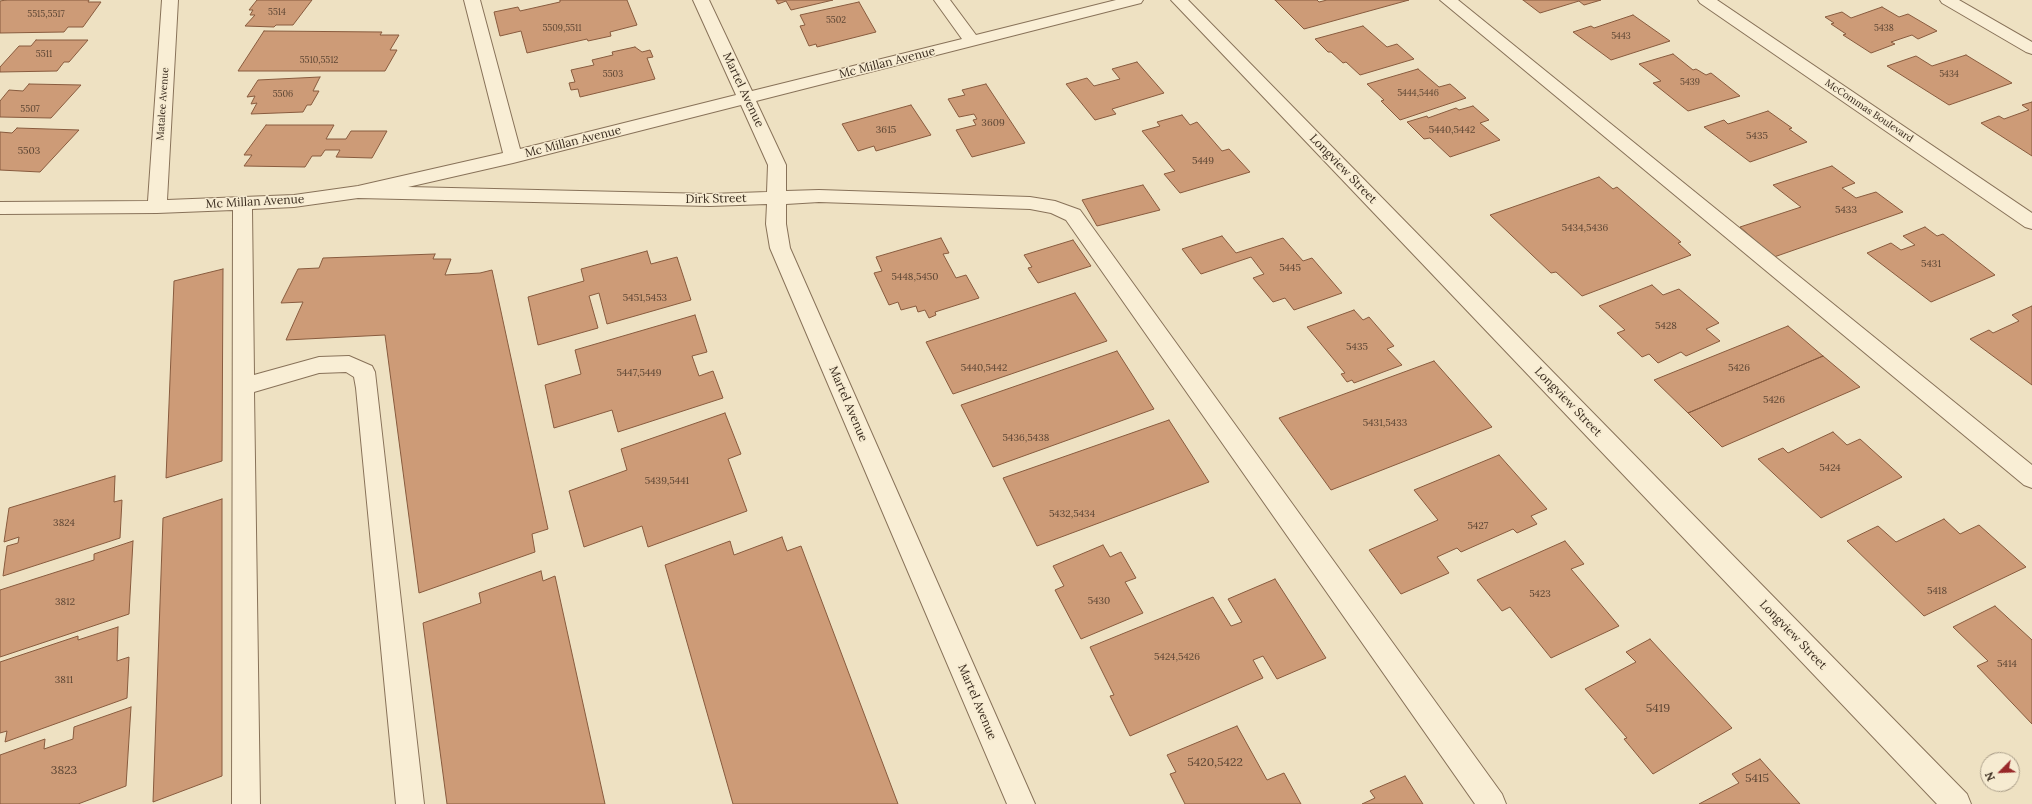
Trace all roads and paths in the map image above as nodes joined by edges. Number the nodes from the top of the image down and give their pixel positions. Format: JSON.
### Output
{"nodes":[{"id":1,"x":170,"y":0,"type":"edge"},
{"id":2,"x":472,"y":0,"type":"edge"},
{"id":3,"x":702,"y":0,"type":"edge"},
{"id":4,"x":942,"y":0,"type":"edge"},
{"id":5,"x":1135,"y":0,"type":"edge"},
{"id":6,"x":1179,"y":0,"type":"edge"},
{"id":7,"x":1448,"y":0,"type":"edge"},
{"id":8,"x":1706,"y":0,"type":"edge"},
{"id":9,"x":1948,"y":0,"type":"edge"},
{"id":10,"x":972,"y":41,"type":"junction"},
{"id":11,"x":2032,"y":49,"type":"edge"},
{"id":12,"x":747,"y":98,"type":"junction"},
{"id":13,"x":513,"y":157,"type":"junction"},
{"id":14,"x":483,"y":165,"type":"junction"},
{"id":15,"x":358,"y":192,"type":"junction"},
{"id":16,"x":491,"y":194,"type":"junction"},
{"id":17,"x":776,"y":197,"type":"junction"},
{"id":18,"x":242,"y":203,"type":"junction"},
{"id":19,"x":157,"y":207,"type":"junction"},
{"id":20,"x":0,"y":208,"type":"edge"},
{"id":21,"x":2032,"y":222,"type":"edge"},
{"id":22,"x":242,"y":387,"type":"junction"},
{"id":23,"x":2032,"y":478,"type":"edge"},
{"id":24,"x":246,"y":804,"type":"edge"},
{"id":25,"x":410,"y":804,"type":"edge"},
{"id":26,"x":1021,"y":804,"type":"edge"},
{"id":27,"x":1492,"y":804,"type":"edge"},
{"id":28,"x":1957,"y":804,"type":"edge"}],
"edges":[{"from":1,"to":19,"type":"street","name":"Matalee Avenue"},
{"from":2,"to":13,"type":"street"},
{"from":3,"to":12,"type":"street","name":"Martel Avenue"},
{"from":4,"to":10,"type":"street"},
{"from":5,"to":10,"type":"street","name":"Mc Millan Avenue"},
{"from":6,"to":28,"type":"street","name":"Longview Street"},
{"from":7,"to":23,"type":"street"},
{"from":8,"to":21,"type":"street","name":"McCommas Boulevard"},
{"from":9,"to":11,"type":"street"},
{"from":10,"to":12,"type":"street","name":"Mc Millan Avenue"},
{"from":12,"to":13,"type":"street","name":"Mc Millan Avenue"},
{"from":12,"to":17,"type":"street","name":"Martel Avenue"},
{"from":13,"to":14,"type":"street","name":"Mc Millan Avenue"},
{"from":14,"to":15,"type":"street","name":"Mc Millan Avenue"},
{"from":14,"to":16,"type":"street"},
{"from":15,"to":16,"type":"street","name":"Dirk Street"},
{"from":15,"to":18,"type":"street","name":"Mc Millan Avenue"},
{"from":16,"to":17,"type":"street","name":"Dirk Street"},
{"from":17,"to":26,"type":"street","name":"Martel Avenue"},
{"from":17,"to":27,"type":"street","name":"Dirk Street"},
{"from":18,"to":19,"type":"street","name":"Mc Millan Avenue"},
{"from":18,"to":22,"type":"street"},
{"from":19,"to":20,"type":"street","name":"Mc Millan Avenue"},
{"from":22,"to":24,"type":"street"},
{"from":22,"to":25,"type":"street"}]}
